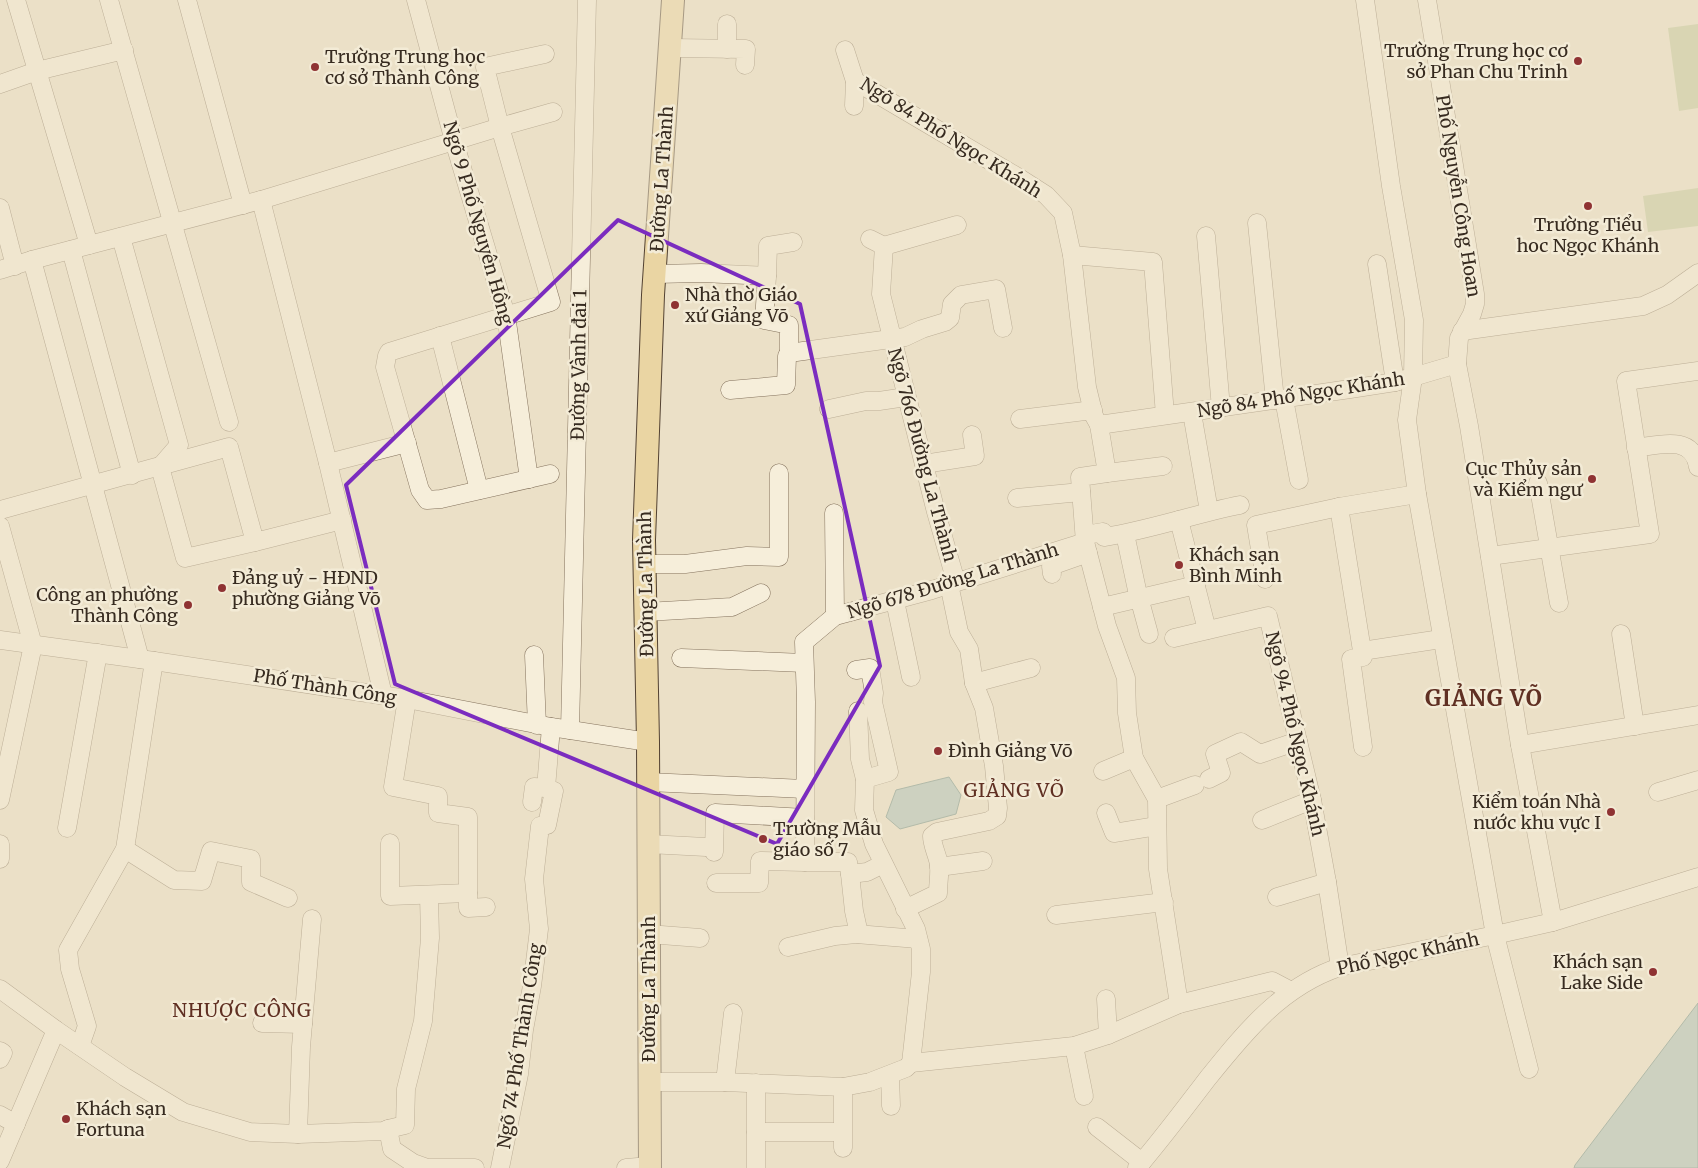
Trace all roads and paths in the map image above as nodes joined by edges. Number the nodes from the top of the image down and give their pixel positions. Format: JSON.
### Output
{"nodes":[{"id":1,"x":16,"y":0,"type":"edge"},
{"id":2,"x":109,"y":0,"type":"edge"},
{"id":3,"x":187,"y":0,"type":"edge"},
{"id":4,"x":416,"y":0,"type":"edge"},
{"id":5,"x":587,"y":0,"type":"edge"},
{"id":6,"x":674,"y":0,"type":"edge"},
{"id":7,"x":1365,"y":0,"type":"edge"},
{"id":8,"x":1427,"y":0,"type":"edge"},
{"id":9,"x":727,"y":24,"type":"dead end"},
{"id":10,"x":671,"y":48,"type":"junction"},
{"id":11,"x":727,"y":49,"type":"junction"},
{"id":12,"x":124,"y":50,"type":"junction"},
{"id":13,"x":845,"y":50,"type":"dead end"},
{"id":14,"x":545,"y":54,"type":"dead end"},
{"id":15,"x":745,"y":66,"type":"dead end"},
{"id":16,"x":38,"y":71,"type":"junction"},
{"id":17,"x":855,"y":81,"type":"junction"},
{"id":18,"x":0,"y":84,"type":"edge"},
{"id":19,"x":854,"y":106,"type":"dead end"},
{"id":20,"x":553,"y":112,"type":"dead end"},
{"id":21,"x":500,"y":126,"type":"junction"},
{"id":22,"x":454,"y":141,"type":"junction"},
{"id":23,"x":261,"y":200,"type":"junction"},
{"id":24,"x":243,"y":205,"type":"junction"},
{"id":25,"x":0,"y":208,"type":"edge"},
{"id":26,"x":174,"y":223,"type":"junction"},
{"id":27,"x":1257,"y":223,"type":"dead end"},
{"id":28,"x":958,"y":225,"type":"dead end"},
{"id":29,"x":1206,"y":236,"type":"dead end"},
{"id":30,"x":121,"y":237,"type":"junction"},
{"id":31,"x":793,"y":242,"type":"dead end"},
{"id":32,"x":89,"y":245,"type":"junction"},
{"id":33,"x":71,"y":250,"type":"junction"},
{"id":34,"x":1072,"y":255,"type":"junction"},
{"id":35,"x":32,"y":260,"type":"junction"},
{"id":36,"x":1377,"y":264,"type":"dead end"},
{"id":37,"x":7,"y":268,"type":"edge"},
{"id":38,"x":1698,"y":273,"type":"edge"},
{"id":39,"x":655,"y":274,"type":"junction"},
{"id":40,"x":767,"y":276,"type":"junction"},
{"id":41,"x":506,"y":315,"type":"junction"},
{"id":42,"x":1003,"y":328,"type":"dead end"},
{"id":43,"x":1462,"y":331,"type":"junction"},
{"id":44,"x":440,"y":336,"type":"junction"},
{"id":45,"x":892,"y":340,"type":"junction"},
{"id":46,"x":789,"y":354,"type":"junction"},
{"id":47,"x":1457,"y":364,"type":"junction"},
{"id":48,"x":1698,"y":371,"type":"edge"},
{"id":49,"x":1413,"y":377,"type":"junction"},
{"id":50,"x":1395,"y":382,"type":"junction"},
{"id":51,"x":730,"y":390,"type":"dead end"},
{"id":52,"x":906,"y":397,"type":"junction"},
{"id":53,"x":1280,"y":400,"type":"junction"},
{"id":54,"x":1221,"y":408,"type":"junction"},
{"id":55,"x":829,"y":409,"type":"dead end"},
{"id":56,"x":1192,"y":413,"type":"junction"},
{"id":57,"x":1165,"y":415,"type":"junction"},
{"id":58,"x":1096,"y":417,"type":"junction"},
{"id":59,"x":1020,"y":419,"type":"dead end"},
{"id":60,"x":229,"y":422,"type":"dead end"},
{"id":61,"x":972,"y":435,"type":"dead end"},
{"id":62,"x":407,"y":443,"type":"junction"},
{"id":63,"x":1636,"y":448,"type":"junction"},
{"id":64,"x":328,"y":463,"type":"junction"},
{"id":65,"x":924,"y":464,"type":"junction"},
{"id":66,"x":1163,"y":466,"type":"dead end"},
{"id":67,"x":160,"y":467,"type":"junction"},
{"id":68,"x":1698,"y":467,"type":"edge"},
{"id":69,"x":779,"y":473,"type":"dead end"},
{"id":70,"x":1107,"y":473,"type":"junction"},
{"id":71,"x":550,"y":474,"type":"dead end"},
{"id":72,"x":132,"y":475,"type":"junction"},
{"id":73,"x":529,"y":480,"type":"junction"},
{"id":74,"x":1299,"y":480,"type":"dead end"},
{"id":75,"x":1538,"y":483,"type":"dead end"},
{"id":76,"x":92,"y":484,"type":"junction"},
{"id":77,"x":479,"y":490,"type":"junction"},
{"id":78,"x":1081,"y":492,"type":"junction"},
{"id":79,"x":1417,"y":494,"type":"junction"},
{"id":80,"x":1017,"y":498,"type":"dead end"},
{"id":81,"x":1240,"y":505,"type":"dead end"},
{"id":82,"x":1339,"y":507,"type":"junction"},
{"id":83,"x":0,"y":510,"type":"edge"},
{"id":84,"x":1209,"y":512,"type":"junction"},
{"id":85,"x":834,"y":513,"type":"dead end"},
{"id":86,"x":342,"y":520,"type":"junction"},
{"id":87,"x":1179,"y":520,"type":"junction"},
{"id":88,"x":0,"y":526,"type":"edge"},
{"id":89,"x":1125,"y":534,"type":"junction"},
{"id":90,"x":255,"y":542,"type":"junction"},
{"id":91,"x":1086,"y":543,"type":"junction"},
{"id":92,"x":1549,"y":547,"type":"junction"},
{"id":93,"x":1490,"y":556,"type":"junction"},
{"id":94,"x":644,"y":564,"type":"junction"},
{"id":95,"x":1052,"y":574,"type":"dead end"},
{"id":96,"x":1265,"y":579,"type":"dead end"},
{"id":97,"x":953,"y":583,"type":"junction"},
{"id":98,"x":1196,"y":585,"type":"junction"},
{"id":99,"x":761,"y":594,"type":"dead end"},
{"id":100,"x":1140,"y":598,"type":"junction"},
{"id":101,"x":895,"y":601,"type":"junction"},
{"id":102,"x":1559,"y":603,"type":"dead end"},
{"id":103,"x":1102,"y":607,"type":"junction"},
{"id":104,"x":646,"y":612,"type":"junction"},
{"id":105,"x":835,"y":616,"type":"junction"},
{"id":106,"x":1207,"y":630,"type":"junction"},
{"id":107,"x":1149,"y":634,"type":"dead end"},
{"id":108,"x":1621,"y":634,"type":"dead end"},
{"id":109,"x":1174,"y":638,"type":"dead end"},
{"id":110,"x":1441,"y":638,"type":"junction"},
{"id":111,"x":0,"y":640,"type":"edge"},
{"id":112,"x":33,"y":645,"type":"junction"},
{"id":113,"x":1362,"y":652,"type":"junction"},
{"id":114,"x":98,"y":653,"type":"junction"},
{"id":115,"x":534,"y":655,"type":"dead end"},
{"id":116,"x":682,"y":658,"type":"dead end"},
{"id":117,"x":147,"y":660,"type":"junction"},
{"id":118,"x":804,"y":663,"type":"junction"},
{"id":119,"x":1031,"y":668,"type":"dead end"},
{"id":120,"x":856,"y":670,"type":"dead end"},
{"id":121,"x":911,"y":677,"type":"dead end"},
{"id":122,"x":974,"y":683,"type":"junction"},
{"id":123,"x":383,"y":695,"type":"junction"},
{"id":124,"x":407,"y":699,"type":"junction"},
{"id":125,"x":858,"y":712,"type":"dead end"},
{"id":126,"x":1698,"y":715,"type":"edge"},
{"id":127,"x":544,"y":726,"type":"junction"},
{"id":128,"x":1635,"y":726,"type":"junction"},
{"id":129,"x":570,"y":730,"type":"junction"},
{"id":130,"x":648,"y":742,"type":"junction"},
{"id":131,"x":1298,"y":742,"type":"junction"},
{"id":132,"x":1520,"y":745,"type":"junction"},
{"id":133,"x":1363,"y":747,"type":"dead end"},
{"id":134,"x":1134,"y":758,"type":"junction"},
{"id":135,"x":1103,"y":772,"type":"dead end"},
{"id":136,"x":865,"y":779,"type":"junction"},
{"id":137,"x":1698,"y":780,"type":"edge"},
{"id":138,"x":648,"y":782,"type":"junction"},
{"id":139,"x":546,"y":788,"type":"junction"},
{"id":140,"x":804,"y":789,"type":"junction"},
{"id":141,"x":1658,"y":792,"type":"dead end"},
{"id":142,"x":1157,"y":799,"type":"junction"},
{"id":143,"x":0,"y":800,"type":"edge"},
{"id":144,"x":1312,"y":800,"type":"junction"},
{"id":145,"x":532,"y":802,"type":"dead end"},
{"id":146,"x":1106,"y":813,"type":"dead end"},
{"id":147,"x":805,"y":818,"type":"junction"},
{"id":148,"x":1262,"y":820,"type":"dead end"},
{"id":149,"x":1157,"y":826,"type":"junction"},
{"id":150,"x":67,"y":828,"type":"dead end"},
{"id":151,"x":390,"y":843,"type":"dead end"},
{"id":152,"x":0,"y":844,"type":"edge"},
{"id":153,"x":648,"y":844,"type":"junction"},
{"id":154,"x":125,"y":849,"type":"junction"},
{"id":155,"x":0,"y":859,"type":"edge"},
{"id":156,"x":983,"y":861,"type":"dead end"},
{"id":157,"x":805,"y":862,"type":"junction"},
{"id":158,"x":883,"y":864,"type":"junction"},
{"id":159,"x":939,"y":867,"type":"junction"},
{"id":160,"x":850,"y":874,"type":"junction"},
{"id":161,"x":1698,"y":877,"type":"edge"},
{"id":162,"x":1327,"y":882,"type":"junction"},
{"id":163,"x":716,"y":884,"type":"dead end"},
{"id":164,"x":468,"y":893,"type":"junction"},
{"id":165,"x":429,"y":895,"type":"junction"},
{"id":166,"x":288,"y":898,"type":"dead end"},
{"id":167,"x":1277,"y":898,"type":"dead end"},
{"id":168,"x":1164,"y":902,"type":"junction"},
{"id":169,"x":486,"y":908,"type":"dead end"},
{"id":170,"x":905,"y":909,"type":"junction"},
{"id":171,"x":1056,"y":915,"type":"dead end"},
{"id":172,"x":312,"y":919,"type":"dead end"},
{"id":173,"x":1553,"y":922,"type":"junction"},
{"id":174,"x":648,"y":934,"type":"junction"},
{"id":175,"x":859,"y":934,"type":"junction"},
{"id":176,"x":1496,"y":935,"type":"junction"},
{"id":177,"x":700,"y":938,"type":"dead end"},
{"id":178,"x":918,"y":939,"type":"junction"},
{"id":179,"x":788,"y":947,"type":"dead end"},
{"id":180,"x":1340,"y":966,"type":"junction"},
{"id":181,"x":0,"y":989,"type":"edge"},
{"id":182,"x":1291,"y":991,"type":"junction"},
{"id":183,"x":1106,"y":999,"type":"dead end"},
{"id":184,"x":1180,"y":1004,"type":"junction"},
{"id":185,"x":733,"y":1013,"type":"dead end"},
{"id":186,"x":262,"y":1023,"type":"dead end"},
{"id":187,"x":303,"y":1024,"type":"junction"},
{"id":188,"x":56,"y":1030,"type":"junction"},
{"id":189,"x":1108,"y":1035,"type":"junction"},
{"id":190,"x":80,"y":1046,"type":"junction"},
{"id":191,"x":1074,"y":1046,"type":"junction"},
{"id":192,"x":0,"y":1051,"type":"edge"},
{"id":193,"x":0,"y":1059,"type":"edge"},
{"id":194,"x":911,"y":1063,"type":"junction"},
{"id":195,"x":1529,"y":1069,"type":"dead end"},
{"id":196,"x":890,"y":1075,"type":"junction"},
{"id":197,"x":649,"y":1082,"type":"junction"},
{"id":198,"x":725,"y":1082,"type":"junction"},
{"id":199,"x":756,"y":1083,"type":"junction"},
{"id":200,"x":843,"y":1087,"type":"junction"},
{"id":201,"x":1084,"y":1096,"type":"dead end"},
{"id":202,"x":891,"y":1106,"type":"dead end"},
{"id":203,"x":0,"y":1115,"type":"edge"},
{"id":204,"x":16,"y":1124,"type":"junction"},
{"id":205,"x":1097,"y":1127,"type":"dead end"},
{"id":206,"x":388,"y":1129,"type":"junction"},
{"id":207,"x":756,"y":1132,"type":"junction"},
{"id":208,"x":298,"y":1134,"type":"junction"},
{"id":209,"x":0,"y":1158,"type":"edge"},
{"id":210,"x":1140,"y":1165,"type":"edge"},
{"id":211,"x":650,"y":1167,"type":"edge"},
{"id":212,"x":756,"y":1167,"type":"dead end"},
{"id":213,"x":469,"y":1168,"type":"edge"},
{"id":214,"x":475,"y":1168,"type":"edge"},
{"id":215,"x":500,"y":1168,"type":"edge"},
{"id":216,"x":626,"y":1168,"type":"edge"}],
"edges":[{"from":1,"to":16,"type":"street"},
{"from":2,"to":12,"type":"street"},
{"from":3,"to":24,"type":"street"},
{"from":4,"to":22,"type":"street","name":"Ngõ 9 Phố Nguyên Hồng"},
{"from":5,"to":129,"type":"street","name":"Đường Vành đai 1"},
{"from":6,"to":10,"type":"main road","name":"Đường La Thành"},
{"from":7,"to":49,"type":"street"},
{"from":8,"to":43,"type":"street","name":"Phố Nguyễn Công Hoan"},
{"from":9,"to":11,"type":"street"},
{"from":10,"to":11,"type":"street"},
{"from":10,"to":39,"type":"main road","name":"Đường La Thành"},
{"from":11,"to":15,"type":"street"},
{"from":12,"to":16,"type":"street"},
{"from":12,"to":26,"type":"street"},
{"from":13,"to":17,"type":"street","name":"Ngõ 84 Phố Ngọc Khánh"},
{"from":14,"to":21,"type":"street"},
{"from":16,"to":18,"type":"street"},
{"from":16,"to":32,"type":"street"},
{"from":17,"to":19,"type":"street"},
{"from":17,"to":34,"type":"street","name":"Ngõ 84 Phố Ngọc Khánh"},
{"from":20,"to":21,"type":"street"},
{"from":21,"to":22,"type":"street"},
{"from":21,"to":41,"type":"street"},
{"from":22,"to":23,"type":"street"},
{"from":22,"to":41,"type":"street","name":"Ngõ 9 Phố Nguyên Hồng"},
{"from":23,"to":24,"type":"street"},
{"from":23,"to":64,"type":"street"},
{"from":24,"to":26,"type":"street"},
{"from":25,"to":37,"type":"street"},
{"from":26,"to":30,"type":"street"},
{"from":26,"to":60,"type":"street"},
{"from":27,"to":53,"type":"street"},
{"from":28,"to":45,"type":"street"},
{"from":29,"to":54,"type":"street"},
{"from":30,"to":32,"type":"street"},
{"from":30,"to":67,"type":"street"},
{"from":31,"to":40,"type":"street"},
{"from":32,"to":33,"type":"street"},
{"from":33,"to":35,"type":"street"},
{"from":33,"to":72,"type":"street"},
{"from":34,"to":57,"type":"street"},
{"from":34,"to":58,"type":"street","name":"Ngõ 84 Phố Ngọc Khánh"},
{"from":35,"to":37,"type":"street"},
{"from":35,"to":76,"type":"street"},
{"from":36,"to":50,"type":"street"},
{"from":38,"to":43,"type":"street"},
{"from":39,"to":40,"type":"street"},
{"from":39,"to":94,"type":"main road","name":"Đường La Thành"},
{"from":40,"to":46,"type":"street"},
{"from":41,"to":44,"type":"street"},
{"from":41,"to":73,"type":"street","name":"Ngõ 9 Phố Nguyên Hồng"},
{"from":42,"to":45,"type":"street"},
{"from":43,"to":47,"type":"street","name":"Phố Nguyễn Công Hoan"},
{"from":44,"to":62,"type":"street"},
{"from":44,"to":77,"type":"street"},
{"from":45,"to":46,"type":"street","name":"Ngõ 766 Đường La Thành"},
{"from":45,"to":52,"type":"street","name":"Ngõ 766 Đường La Thành"},
{"from":46,"to":51,"type":"street"},
{"from":47,"to":49,"type":"street"},
{"from":47,"to":93,"type":"street","name":"Phố Nguyễn Công Hoan"},
{"from":48,"to":63,"type":"street"},
{"from":49,"to":50,"type":"street","name":"Ngõ 84 Phố Ngọc Khánh"},
{"from":49,"to":79,"type":"street","name":"Ngõ 84 Phố Ngọc Khánh"},
{"from":50,"to":53,"type":"street","name":"Ngõ 84 Phố Ngọc Khánh"},
{"from":52,"to":55,"type":"street"},
{"from":52,"to":65,"type":"street","name":"Ngõ 766 Đường La Thành"},
{"from":53,"to":54,"type":"street","name":"Ngõ 84 Phố Ngọc Khánh"},
{"from":53,"to":74,"type":"street"},
{"from":54,"to":56,"type":"street","name":"Ngõ 84 Phố Ngọc Khánh"},
{"from":56,"to":57,"type":"street","name":"Ngõ 84 Phố Ngọc Khánh"},
{"from":56,"to":84,"type":"street"},
{"from":57,"to":58,"type":"street","name":"Ngõ 84 Phố Ngọc Khánh"},
{"from":58,"to":59,"type":"street"},
{"from":58,"to":70,"type":"street"},
{"from":61,"to":65,"type":"street"},
{"from":62,"to":64,"type":"street"},
{"from":62,"to":77,"type":"street"},
{"from":63,"to":68,"type":"street"},
{"from":63,"to":92,"type":"street"},
{"from":64,"to":86,"type":"street"},
{"from":65,"to":97,"type":"street","name":"Ngõ 766 Đường La Thành"},
{"from":66,"to":70,"type":"street"},
{"from":67,"to":72,"type":"street"},
{"from":67,"to":90,"type":"street"},
{"from":67,"to":90,"type":"street"},
{"from":69,"to":94,"type":"street"},
{"from":70,"to":78,"type":"street"},
{"from":71,"to":73,"type":"street"},
{"from":72,"to":76,"type":"street"},
{"from":73,"to":77,"type":"street"},
{"from":75,"to":92,"type":"street"},
{"from":76,"to":83,"type":"street"},
{"from":76,"to":117,"type":"street"},
{"from":78,"to":80,"type":"street"},
{"from":78,"to":91,"type":"street"},
{"from":79,"to":82,"type":"street"},
{"from":79,"to":110,"type":"street","name":"Ngõ 84 Phố Ngọc Khánh"},
{"from":81,"to":84,"type":"street"},
{"from":82,"to":96,"type":"street"},
{"from":82,"to":113,"type":"street"},
{"from":84,"to":87,"type":"street"},
{"from":85,"to":105,"type":"street"},
{"from":86,"to":90,"type":"street"},
{"from":86,"to":123,"type":"street"},
{"from":87,"to":89,"type":"street"},
{"from":87,"to":98,"type":"street"},
{"from":88,"to":112,"type":"street"},
{"from":89,"to":91,"type":"street"},
{"from":89,"to":100,"type":"street"},
{"from":91,"to":95,"type":"street"},
{"from":91,"to":97,"type":"street","name":"Ngõ 678 Đường La Thành"},
{"from":91,"to":103,"type":"street"},
{"from":92,"to":93,"type":"street"},
{"from":92,"to":102,"type":"street"},
{"from":93,"to":132,"type":"street","name":"Phố Nguyễn Công Hoan"},
{"from":94,"to":104,"type":"main road","name":"Đường La Thành"},
{"from":97,"to":101,"type":"street","name":"Ngõ 678 Đường La Thành"},
{"from":97,"to":122,"type":"street","name":"Ngõ 766 Đường La Thành"},
{"from":98,"to":100,"type":"street"},
{"from":98,"to":106,"type":"street"},
{"from":99,"to":104,"type":"street"},
{"from":100,"to":103,"type":"street"},
{"from":100,"to":107,"type":"street"},
{"from":101,"to":105,"type":"street","name":"Ngõ 678 Đường La Thành"},
{"from":101,"to":121,"type":"street"},
{"from":103,"to":134,"type":"street"},
{"from":104,"to":130,"type":"main road","name":"Đường La Thành"},
{"from":105,"to":118,"type":"street","name":"Ngõ 678 Đường La Thành"},
{"from":106,"to":109,"type":"street"},
{"from":106,"to":131,"type":"street","name":"Ngõ 94 Phố Ngọc Khánh"},
{"from":108,"to":128,"type":"street"},
{"from":110,"to":113,"type":"street"},
{"from":110,"to":176,"type":"street","name":"Ngõ 84 Phố Ngọc Khánh"},
{"from":111,"to":112,"type":"street","name":"Phố Thành Công"},
{"from":112,"to":114,"type":"street","name":"Phố Thành Công"},
{"from":112,"to":143,"type":"street"},
{"from":113,"to":133,"type":"street"},
{"from":114,"to":117,"type":"street","name":"Phố Thành Công"},
{"from":114,"to":150,"type":"street"},
{"from":115,"to":127,"type":"street","name":"Ngõ 74 Phố Thành Công"},
{"from":116,"to":118,"type":"street"},
{"from":117,"to":123,"type":"street","name":"Phố Thành Công"},
{"from":117,"to":154,"type":"street"},
{"from":118,"to":140,"type":"street","name":"Ngõ 678 Đường La Thành"},
{"from":119,"to":122,"type":"street"},
{"from":120,"to":136,"type":"street"},
{"from":122,"to":159,"type":"street","name":"Ngõ 766 Đường La Thành"},
{"from":123,"to":124,"type":"street","name":"Phố Thành Công"},
{"from":124,"to":127,"type":"street","name":"Phố Thành Công"},
{"from":124,"to":164,"type":"street"},
{"from":125,"to":136,"type":"street"},
{"from":126,"to":128,"type":"street"},
{"from":127,"to":129,"type":"street","name":"Phố Thành Công"},
{"from":127,"to":139,"type":"street","name":"Ngõ 74 Phố Thành Công"},
{"from":128,"to":132,"type":"street"},
{"from":129,"to":130,"type":"street","name":"Phố Thành Công"},
{"from":130,"to":138,"type":"main road","name":"Đường La Thành"},
{"from":131,"to":142,"type":"street"},
{"from":131,"to":144,"type":"street","name":"Ngõ 94 Phố Ngọc Khánh"},
{"from":132,"to":173,"type":"street","name":"Phố Nguyễn Công Hoan"},
{"from":134,"to":135,"type":"street"},
{"from":134,"to":142,"type":"street"},
{"from":136,"to":158,"type":"street"},
{"from":137,"to":141,"type":"street"},
{"from":138,"to":140,"type":"street"},
{"from":138,"to":153,"type":"main road","name":"Đường La Thành"},
{"from":139,"to":145,"type":"street"},
{"from":139,"to":215,"type":"street","name":"Ngõ 74 Phố Thành Công"},
{"from":140,"to":147,"type":"street","name":"Ngõ 678 Đường La Thành"},
{"from":142,"to":149,"type":"street"},
{"from":144,"to":148,"type":"street"},
{"from":144,"to":162,"type":"street","name":"Ngõ 94 Phố Ngọc Khánh"},
{"from":146,"to":149,"type":"street"},
{"from":147,"to":153,"type":"street"},
{"from":147,"to":157,"type":"street","name":"Ngõ 678 Đường La Thành"},
{"from":149,"to":168,"type":"street"},
{"from":151,"to":165,"type":"street"},
{"from":152,"to":155,"type":"street"},
{"from":153,"to":174,"type":"main road","name":"Đường La Thành"},
{"from":154,"to":166,"type":"street"},
{"from":154,"to":190,"type":"street"},
{"from":156,"to":159,"type":"street"},
{"from":157,"to":160,"type":"street"},
{"from":157,"to":163,"type":"street"},
{"from":158,"to":160,"type":"street"},
{"from":158,"to":170,"type":"street"},
{"from":159,"to":170,"type":"street"},
{"from":160,"to":175,"type":"street"},
{"from":161,"to":173,"type":"street","name":"Phố Ngọc Khánh"},
{"from":162,"to":167,"type":"street"},
{"from":162,"to":180,"type":"street","name":"Ngõ 94 Phố Ngọc Khánh"},
{"from":164,"to":165,"type":"street"},
{"from":164,"to":169,"type":"street"},
{"from":165,"to":206,"type":"street"},
{"from":168,"to":171,"type":"street"},
{"from":168,"to":184,"type":"street"},
{"from":170,"to":178,"type":"street"},
{"from":172,"to":187,"type":"street"},
{"from":173,"to":176,"type":"street","name":"Phố Ngọc Khánh"},
{"from":174,"to":177,"type":"street"},
{"from":174,"to":197,"type":"main road","name":"Đường La Thành"},
{"from":175,"to":178,"type":"street"},
{"from":175,"to":179,"type":"street"},
{"from":176,"to":180,"type":"street","name":"Phố Ngọc Khánh"},
{"from":176,"to":195,"type":"street","name":"Ngõ 84 Phố Ngọc Khánh"},
{"from":178,"to":194,"type":"street"},
{"from":180,"to":182,"type":"street","name":"Phố Ngọc Khánh"},
{"from":181,"to":188,"type":"street"},
{"from":182,"to":184,"type":"street"},
{"from":182,"to":210,"type":"street","name":"Phố Ngọc Khánh"},
{"from":183,"to":189,"type":"street"},
{"from":184,"to":189,"type":"street"},
{"from":185,"to":198,"type":"street"},
{"from":186,"to":187,"type":"street"},
{"from":187,"to":208,"type":"street"},
{"from":188,"to":190,"type":"street"},
{"from":188,"to":204,"type":"street"},
{"from":189,"to":191,"type":"street"},
{"from":190,"to":208,"type":"street"},
{"from":191,"to":194,"type":"street"},
{"from":191,"to":201,"type":"street"},
{"from":192,"to":193,"type":"street"},
{"from":194,"to":196,"type":"street"},
{"from":196,"to":200,"type":"street"},
{"from":196,"to":202,"type":"street"},
{"from":197,"to":198,"type":"street"},
{"from":197,"to":211,"type":"main road","name":"Đường La Thành"},
{"from":198,"to":199,"type":"street"},
{"from":199,"to":200,"type":"street"},
{"from":199,"to":207,"type":"street"},
{"from":200,"to":207,"type":"street"},
{"from":203,"to":204,"type":"street"},
{"from":204,"to":209,"type":"street"},
{"from":205,"to":210,"type":"street"},
{"from":206,"to":208,"type":"street"},
{"from":206,"to":213,"type":"street"},
{"from":207,"to":212,"type":"street"},
{"from":211,"to":216,"type":"street"},
{"from":213,"to":214,"type":"street"}]}
